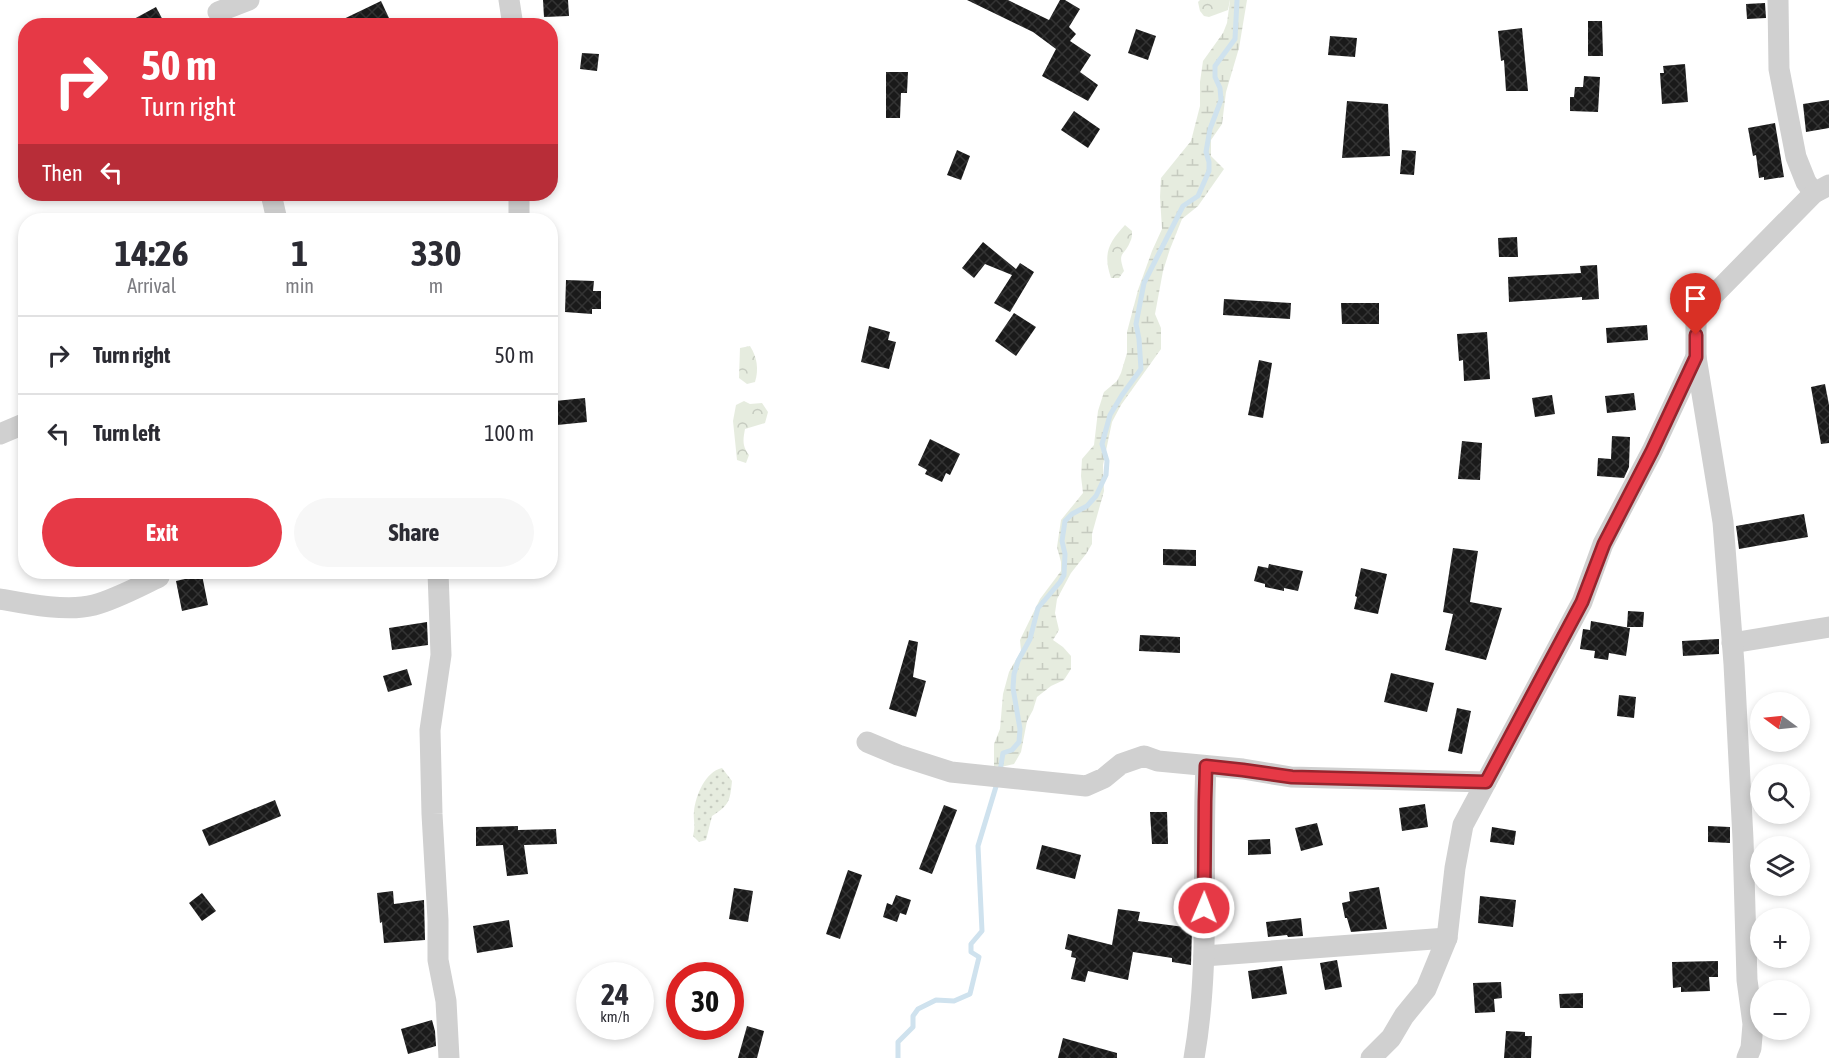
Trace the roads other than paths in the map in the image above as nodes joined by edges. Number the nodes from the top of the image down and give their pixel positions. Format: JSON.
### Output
{"nodes":[{"id":1,"x":249,"y":0,"type":"edge"},
{"id":2,"x":509,"y":0,"type":"edge"},
{"id":3,"x":1778,"y":0,"type":"edge"},
{"id":4,"x":218,"y":13,"type":"edge"},
{"id":5,"x":512,"y":18,"type":"edge"},
{"id":6,"x":1821,"y":189,"type":"edge"},
{"id":7,"x":1696,"y":357,"type":"junction"},
{"id":8,"x":18,"y":426,"type":"edge"},
{"id":9,"x":0,"y":434,"type":"edge"},
{"id":10,"x":154,"y":579,"type":"edge"},
{"id":11,"x":438,"y":579,"type":"edge"},
{"id":12,"x":0,"y":599,"type":"edge"},
{"id":13,"x":1829,"y":627,"type":"edge"},
{"id":14,"x":1732,"y":644,"type":"junction"},
{"id":15,"x":867,"y":742,"type":"dead end"},
{"id":16,"x":1206,"y":766,"type":"junction"},
{"id":17,"x":1486,"y":782,"type":"junction"},
{"id":18,"x":1447,"y":938,"type":"junction"},
{"id":19,"x":1204,"y":956,"type":"junction"},
{"id":20,"x":449,"y":1058,"type":"edge"},
{"id":21,"x":1194,"y":1058,"type":"edge"},
{"id":22,"x":1371,"y":1058,"type":"edge"},
{"id":23,"x":1747,"y":1058,"type":"edge"}],
"edges":[{"from":1,"to":4,"type":"street"},
{"from":2,"to":5,"type":"street"},
{"from":3,"to":6,"type":"street"},
{"from":6,"to":7,"type":"street"},
{"from":7,"to":14,"type":"street"},
{"from":7,"to":17,"type":"street"},
{"from":8,"to":9,"type":"street"},
{"from":10,"to":12,"type":"street"},
{"from":11,"to":20,"type":"street"},
{"from":13,"to":14,"type":"street"},
{"from":14,"to":23,"type":"street"},
{"from":15,"to":16,"type":"street"},
{"from":16,"to":17,"type":"street"},
{"from":16,"to":19,"type":"street"},
{"from":17,"to":18,"type":"street"},
{"from":18,"to":19,"type":"street"},
{"from":18,"to":22,"type":"street"},
{"from":19,"to":21,"type":"street"}]}
